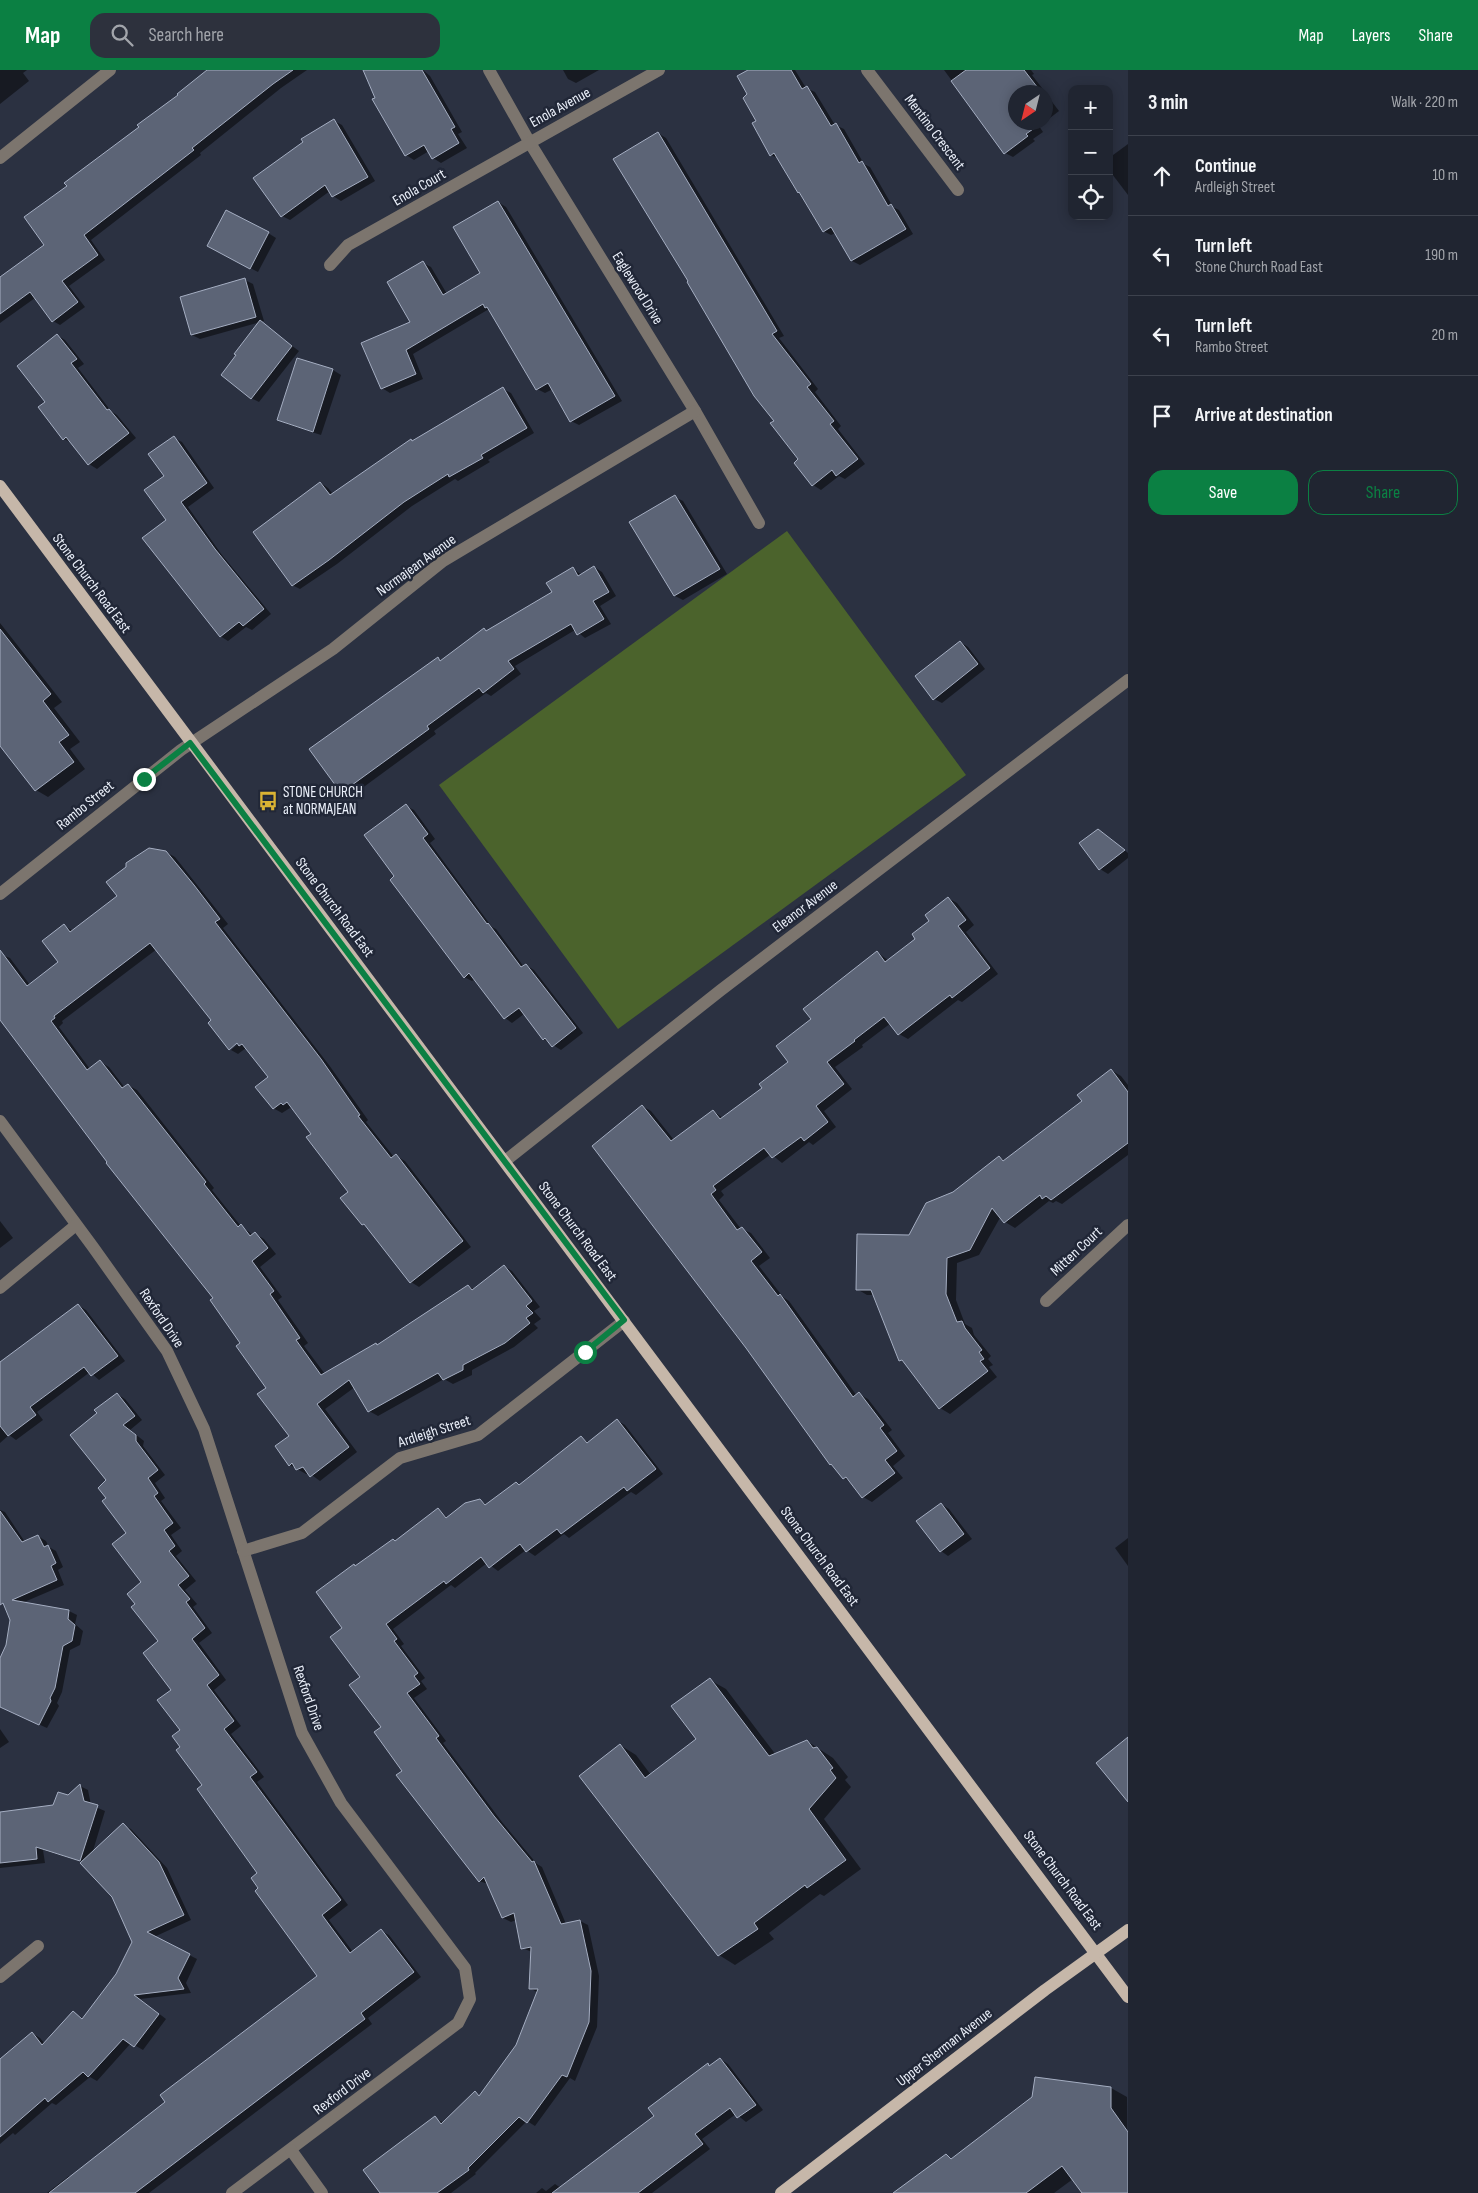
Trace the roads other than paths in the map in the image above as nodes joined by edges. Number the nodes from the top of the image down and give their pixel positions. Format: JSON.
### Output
{"nodes":[{"id":1,"x":489,"y":70,"type":"edge"},
{"id":2,"x":659,"y":70,"type":"edge"},
{"id":3,"x":868,"y":70,"type":"edge"},
{"id":4,"x":103,"y":72,"type":"edge"},
{"id":5,"x":530,"y":142,"type":"junction"},
{"id":6,"x":0,"y":158,"type":"edge"},
{"id":7,"x":958,"y":190,"type":"dead end"},
{"id":8,"x":330,"y":265,"type":"dead end"},
{"id":9,"x":695,"y":411,"type":"junction"},
{"id":10,"x":0,"y":486,"type":"edge"},
{"id":11,"x":759,"y":523,"type":"dead end"},
{"id":12,"x":1128,"y":680,"type":"edge"},
{"id":13,"x":190,"y":743,"type":"junction"},
{"id":14,"x":0,"y":894,"type":"edge"},
{"id":15,"x":0,"y":1121,"type":"edge"},
{"id":16,"x":505,"y":1161,"type":"junction"},
{"id":17,"x":76,"y":1225,"type":"junction"},
{"id":18,"x":1128,"y":1225,"type":"edge"},
{"id":19,"x":0,"y":1288,"type":"edge"},
{"id":20,"x":1046,"y":1301,"type":"dead end"},
{"id":21,"x":624,"y":1320,"type":"junction"},
{"id":22,"x":243,"y":1551,"type":"junction"},
{"id":23,"x":1128,"y":1930,"type":"edge"},
{"id":24,"x":38,"y":1946,"type":"dead end"},
{"id":25,"x":1096,"y":1953,"type":"junction"},
{"id":26,"x":0,"y":1977,"type":"edge"},
{"id":27,"x":1128,"y":1997,"type":"edge"},
{"id":28,"x":291,"y":2150,"type":"junction"},
{"id":29,"x":232,"y":2193,"type":"edge"},
{"id":30,"x":322,"y":2193,"type":"edge"},
{"id":31,"x":781,"y":2193,"type":"edge"}],
"edges":[{"from":1,"to":5,"type":"street","name":"Eaglewood Drive"},
{"from":2,"to":5,"type":"street","name":"Enola Avenue"},
{"from":3,"to":7,"type":"street","name":"Mentino Crescent"},
{"from":4,"to":6,"type":"street"},
{"from":5,"to":8,"type":"street","name":"Enola Court"},
{"from":5,"to":9,"type":"street","name":"Eaglewood Drive"},
{"from":9,"to":11,"type":"street","name":"Eaglewood Drive"},
{"from":9,"to":13,"type":"street","name":"Normajean Avenue"},
{"from":10,"to":13,"type":"main road","name":"Stone Church Road East"},
{"from":12,"to":16,"type":"street","name":"Eleanor Avenue"},
{"from":13,"to":14,"type":"street","name":"Rambo Street"},
{"from":13,"to":16,"type":"main road","name":"Stone Church Road East"},
{"from":15,"to":17,"type":"street","name":"Rexford Drive"},
{"from":16,"to":21,"type":"main road","name":"Stone Church Road East"},
{"from":17,"to":19,"type":"street"},
{"from":17,"to":22,"type":"street","name":"Rexford Drive"},
{"from":18,"to":20,"type":"street","name":"Mitten Court"},
{"from":21,"to":22,"type":"street","name":"Ardleigh Street"},
{"from":21,"to":25,"type":"main road","name":"Stone Church Road East"},
{"from":22,"to":28,"type":"street","name":"Rexford Drive"},
{"from":23,"to":25,"type":"main road","name":"Upper Sherman Avenue"},
{"from":24,"to":26,"type":"street"},
{"from":25,"to":27,"type":"main road","name":"Stone Church Road East"},
{"from":25,"to":31,"type":"main road","name":"Upper Sherman Avenue"},
{"from":28,"to":29,"type":"street","name":"Rexford Drive"},
{"from":28,"to":30,"type":"street"}]}
